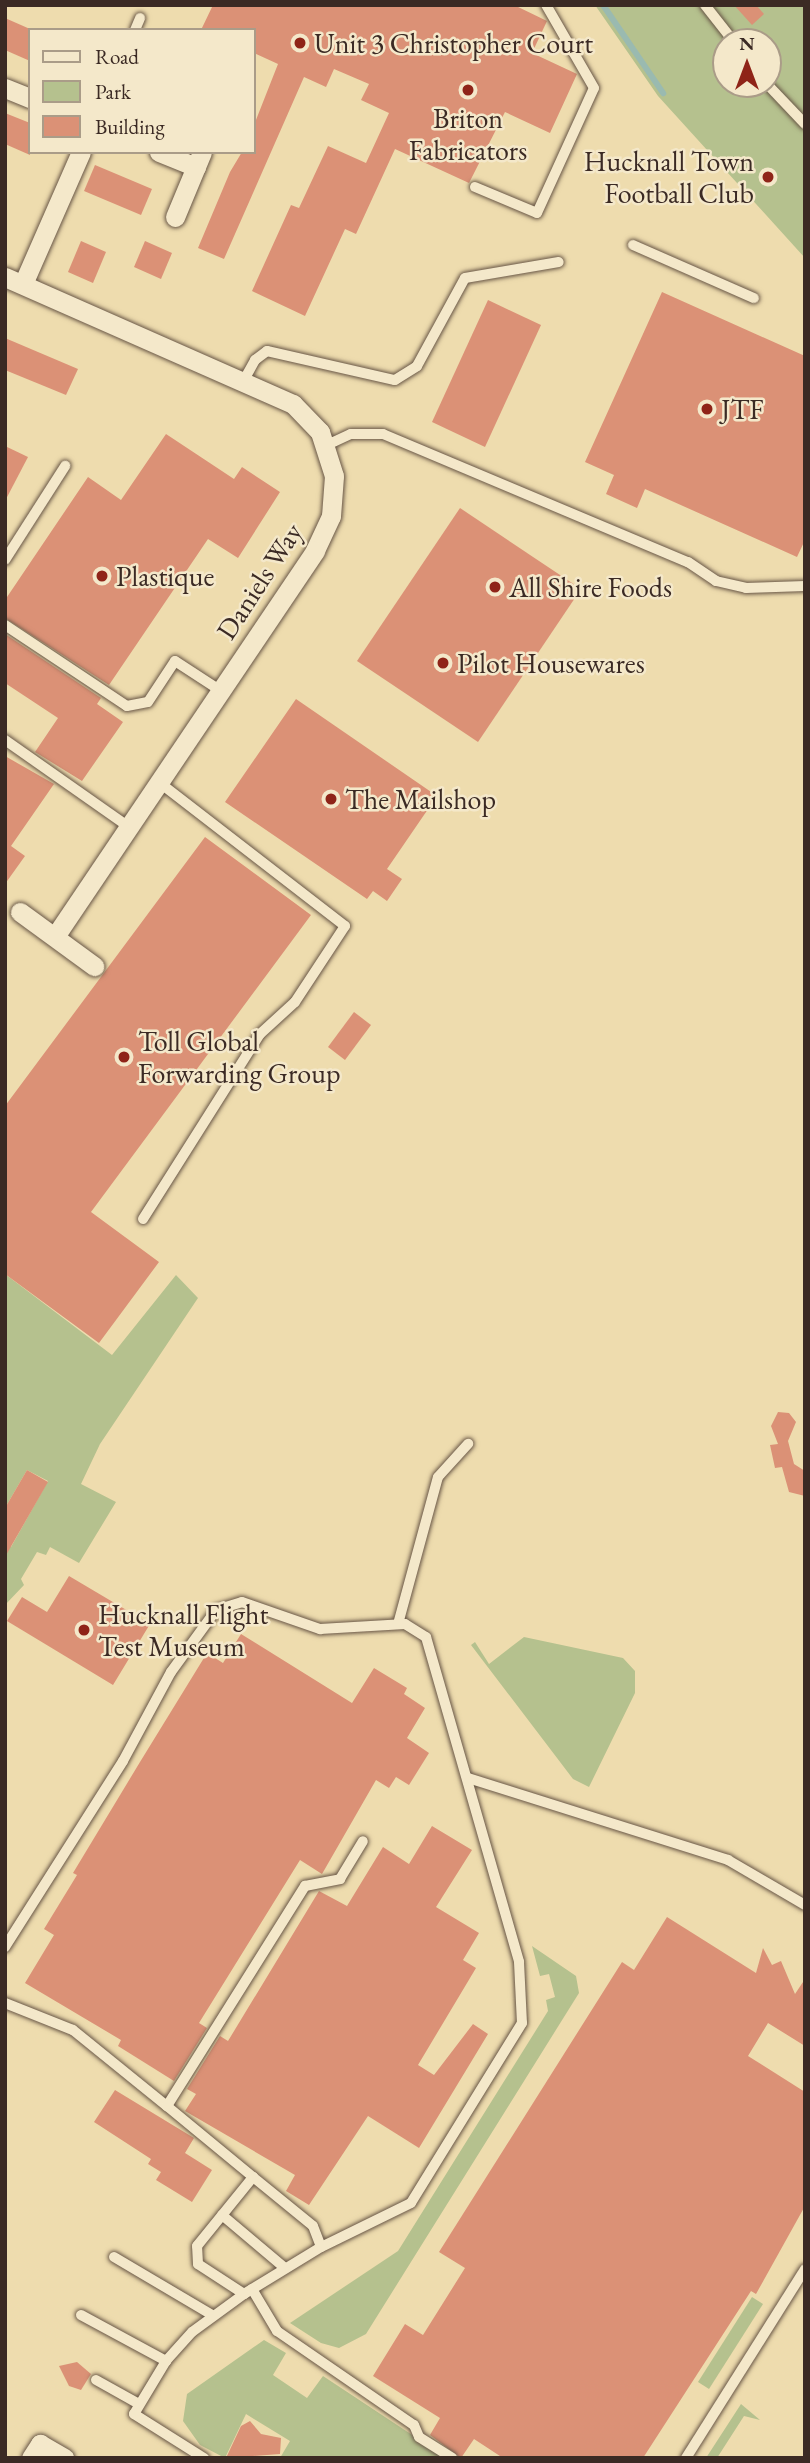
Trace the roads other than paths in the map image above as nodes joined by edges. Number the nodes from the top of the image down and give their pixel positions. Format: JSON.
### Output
{"nodes":[{"id":1,"x":546,"y":5,"type":"edge"},
{"id":2,"x":705,"y":5,"type":"edge"},
{"id":3,"x":140,"y":18,"type":"dead end"},
{"id":4,"x":136,"y":28,"type":"edge"},
{"id":5,"x":723,"y":28,"type":"edge"},
{"id":6,"x":5,"y":88,"type":"edge"},
{"id":7,"x":28,"y":97,"type":"edge"},
{"id":8,"x":780,"y":98,"type":"edge"},
{"id":9,"x":805,"y":124,"type":"edge"},
{"id":10,"x":80,"y":154,"type":"edge"},
{"id":11,"x":169,"y":154,"type":"edge"},
{"id":12,"x":199,"y":160,"type":"edge"},
{"id":13,"x":475,"y":187,"type":"dead end"},
{"id":14,"x":175,"y":217,"type":"dead end"},
{"id":15,"x":633,"y":245,"type":"dead end"},
{"id":16,"x":559,"y":261,"type":"dead end"},
{"id":17,"x":14,"y":281,"type":"edge"},
{"id":18,"x":754,"y":298,"type":"dead end"},
{"id":19,"x":244,"y":380,"type":"junction"},
{"id":20,"x":327,"y":445,"type":"junction"},
{"id":21,"x":65,"y":466,"type":"dead end"},
{"id":22,"x":5,"y":560,"type":"edge"},
{"id":23,"x":805,"y":586,"type":"edge"},
{"id":24,"x":5,"y":625,"type":"edge"},
{"id":25,"x":221,"y":691,"type":"junction"},
{"id":26,"x":5,"y":740,"type":"edge"},
{"id":27,"x":159,"y":782,"type":"junction"},
{"id":28,"x":129,"y":827,"type":"junction"},
{"id":29,"x":20,"y":912,"type":"dead end"},
{"id":30,"x":55,"y":937,"type":"junction"},
{"id":31,"x":94,"y":966,"type":"dead end"},
{"id":32,"x":143,"y":1219,"type":"dead end"},
{"id":33,"x":468,"y":1444,"type":"dead end"},
{"id":34,"x":398,"y":1624,"type":"junction"},
{"id":35,"x":468,"y":1778,"type":"junction"},
{"id":36,"x":362,"y":1841,"type":"dead end"},
{"id":37,"x":805,"y":1905,"type":"edge"},
{"id":38,"x":5,"y":1947,"type":"edge"},
{"id":39,"x":5,"y":2003,"type":"edge"},
{"id":40,"x":167,"y":2106,"type":"junction"},
{"id":41,"x":253,"y":2177,"type":"junction"},
{"id":42,"x":222,"y":2215,"type":"junction"},
{"id":43,"x":321,"y":2247,"type":"junction"},
{"id":44,"x":114,"y":2257,"type":"dead end"},
{"id":45,"x":285,"y":2268,"type":"junction"},
{"id":46,"x":805,"y":2269,"type":"edge"},
{"id":47,"x":248,"y":2291,"type":"junction"},
{"id":48,"x":81,"y":2315,"type":"dead end"},
{"id":49,"x":212,"y":2315,"type":"junction"},
{"id":50,"x":166,"y":2361,"type":"junction"},
{"id":51,"x":96,"y":2380,"type":"dead end"},
{"id":52,"x":139,"y":2404,"type":"junction"},
{"id":53,"x":31,"y":2458,"type":"edge"},
{"id":54,"x":64,"y":2458,"type":"edge"},
{"id":55,"x":204,"y":2458,"type":"edge"},
{"id":56,"x":452,"y":2458,"type":"edge"},
{"id":57,"x":687,"y":2458,"type":"edge"}],
"edges":[{"from":1,"to":13,"type":"lane"},
{"from":2,"to":5,"type":"lane"},
{"from":3,"to":4,"type":"lane"},
{"from":6,"to":7,"type":"street"},
{"from":8,"to":9,"type":"lane"},
{"from":10,"to":17,"type":"street"},
{"from":11,"to":12,"type":"street"},
{"from":12,"to":14,"type":"street"},
{"from":15,"to":18,"type":"lane"},
{"from":16,"to":19,"type":"lane"},
{"from":17,"to":19,"type":"street","name":"Daniels Way"},
{"from":19,"to":20,"type":"street","name":"Daniels Way"},
{"from":20,"to":23,"type":"lane"},
{"from":20,"to":25,"type":"street","name":"Daniels Way"},
{"from":21,"to":22,"type":"lane"},
{"from":24,"to":25,"type":"lane"},
{"from":25,"to":27,"type":"street","name":"Daniels Way"},
{"from":26,"to":28,"type":"lane"},
{"from":27,"to":28,"type":"street","name":"Daniels Way"},
{"from":27,"to":32,"type":"lane"},
{"from":28,"to":30,"type":"street","name":"Daniels Way"},
{"from":29,"to":30,"type":"street"},
{"from":30,"to":31,"type":"street"},
{"from":33,"to":34,"type":"lane"},
{"from":34,"to":35,"type":"lane"},
{"from":34,"to":38,"type":"lane"},
{"from":35,"to":37,"type":"lane"},
{"from":35,"to":43,"type":"lane"},
{"from":36,"to":40,"type":"lane"},
{"from":39,"to":40,"type":"lane"},
{"from":40,"to":41,"type":"lane"},
{"from":41,"to":42,"type":"lane"},
{"from":41,"to":43,"type":"lane"},
{"from":42,"to":45,"type":"lane"},
{"from":42,"to":47,"type":"lane"},
{"from":43,"to":45,"type":"lane"},
{"from":44,"to":49,"type":"lane"},
{"from":45,"to":47,"type":"lane"},
{"from":46,"to":57,"type":"lane"},
{"from":47,"to":49,"type":"lane"},
{"from":47,"to":56,"type":"lane"},
{"from":48,"to":50,"type":"lane"},
{"from":49,"to":50,"type":"lane"},
{"from":50,"to":52,"type":"lane"},
{"from":51,"to":52,"type":"lane"},
{"from":52,"to":55,"type":"lane"},
{"from":53,"to":54,"type":"street"}]}
